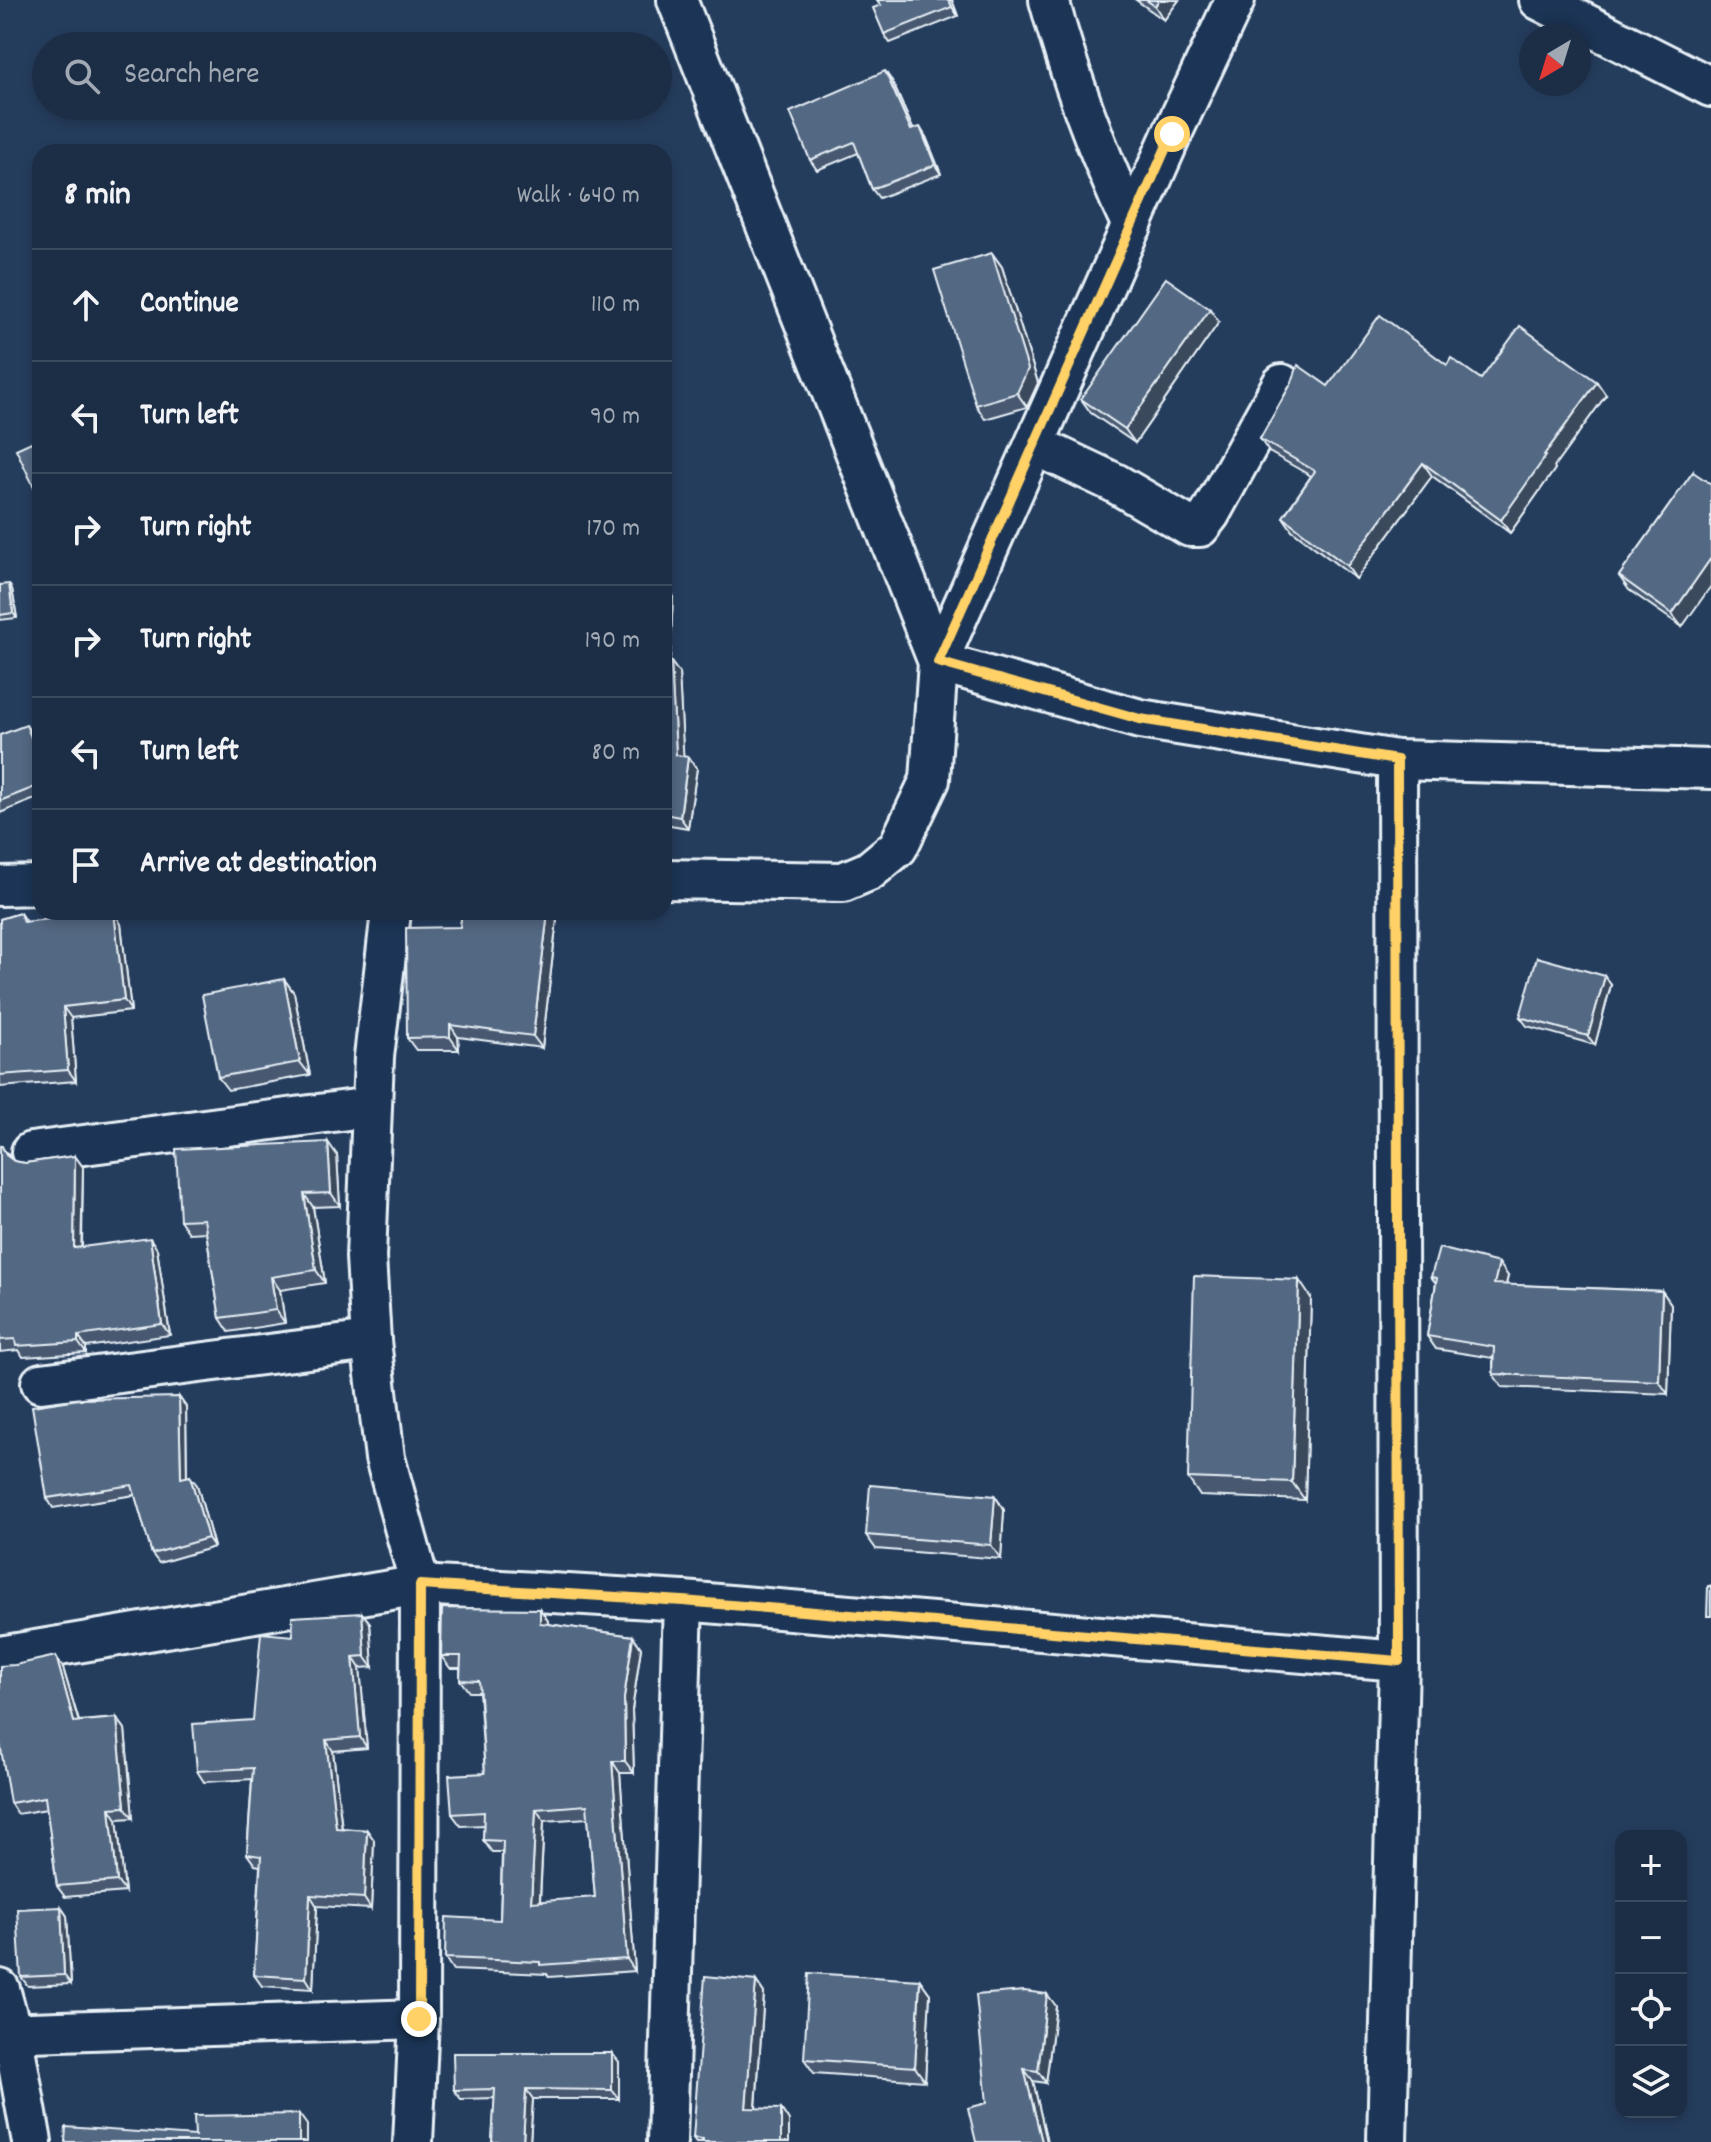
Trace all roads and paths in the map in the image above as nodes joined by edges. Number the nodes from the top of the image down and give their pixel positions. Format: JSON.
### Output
{"nodes":[{"id":1,"x":677,"y":0,"type":"edge"},
{"id":2,"x":1049,"y":0,"type":"edge"},
{"id":3,"x":1235,"y":0,"type":"edge"},
{"id":4,"x":1539,"y":0,"type":"edge"},
{"id":5,"x":1711,"y":87,"type":"edge"},
{"id":6,"x":1132,"y":226,"type":"junction"},
{"id":7,"x":1282,"y":384,"type":"dead end"},
{"id":8,"x":1035,"y":445,"type":"junction"},
{"id":9,"x":938,"y":662,"type":"junction"},
{"id":10,"x":1397,"y":760,"type":"junction"},
{"id":11,"x":1711,"y":769,"type":"edge"},
{"id":12,"x":672,"y":879,"type":"edge"},
{"id":13,"x":32,"y":885,"type":"edge"},
{"id":14,"x":0,"y":886,"type":"edge"},
{"id":15,"x":390,"y":920,"type":"edge"},
{"id":16,"x":371,"y":1107,"type":"junction"},
{"id":17,"x":31,"y":1152,"type":"dead end"},
{"id":18,"x":371,"y":1341,"type":"junction"},
{"id":19,"x":41,"y":1383,"type":"dead end"},
{"id":20,"x":420,"y":1585,"type":"junction"},
{"id":21,"x":683,"y":1601,"type":"junction"},
{"id":22,"x":0,"y":1656,"type":"edge"},
{"id":23,"x":1399,"y":1661,"type":"junction"},
{"id":24,"x":0,"y":1989,"type":"edge"},
{"id":25,"x":419,"y":2019,"type":"junction"},
{"id":26,"x":6,"y":2032,"type":"edge"},
{"id":27,"x":32,"y":2142,"type":"edge"},
{"id":28,"x":413,"y":2142,"type":"edge"},
{"id":29,"x":667,"y":2142,"type":"edge"},
{"id":30,"x":1387,"y":2142,"type":"edge"}],
"edges":[{"from":1,"to":9,"type":"street"},
{"from":2,"to":6,"type":"street"},
{"from":3,"to":6,"type":"street"},
{"from":4,"to":5,"type":"street"},
{"from":6,"to":8,"type":"street"},
{"from":7,"to":8,"type":"street"},
{"from":8,"to":9,"type":"street"},
{"from":9,"to":10,"type":"street"},
{"from":9,"to":12,"type":"street"},
{"from":10,"to":11,"type":"street"},
{"from":10,"to":23,"type":"street"},
{"from":13,"to":14,"type":"street"},
{"from":15,"to":16,"type":"street"},
{"from":16,"to":17,"type":"street"},
{"from":16,"to":18,"type":"street"},
{"from":18,"to":19,"type":"street"},
{"from":18,"to":20,"type":"street"},
{"from":20,"to":21,"type":"street"},
{"from":20,"to":22,"type":"street"},
{"from":20,"to":25,"type":"street"},
{"from":21,"to":23,"type":"street"},
{"from":21,"to":29,"type":"street"},
{"from":23,"to":30,"type":"street"},
{"from":24,"to":26,"type":"street"},
{"from":25,"to":26,"type":"street"},
{"from":25,"to":28,"type":"street"},
{"from":26,"to":27,"type":"street"}]}
